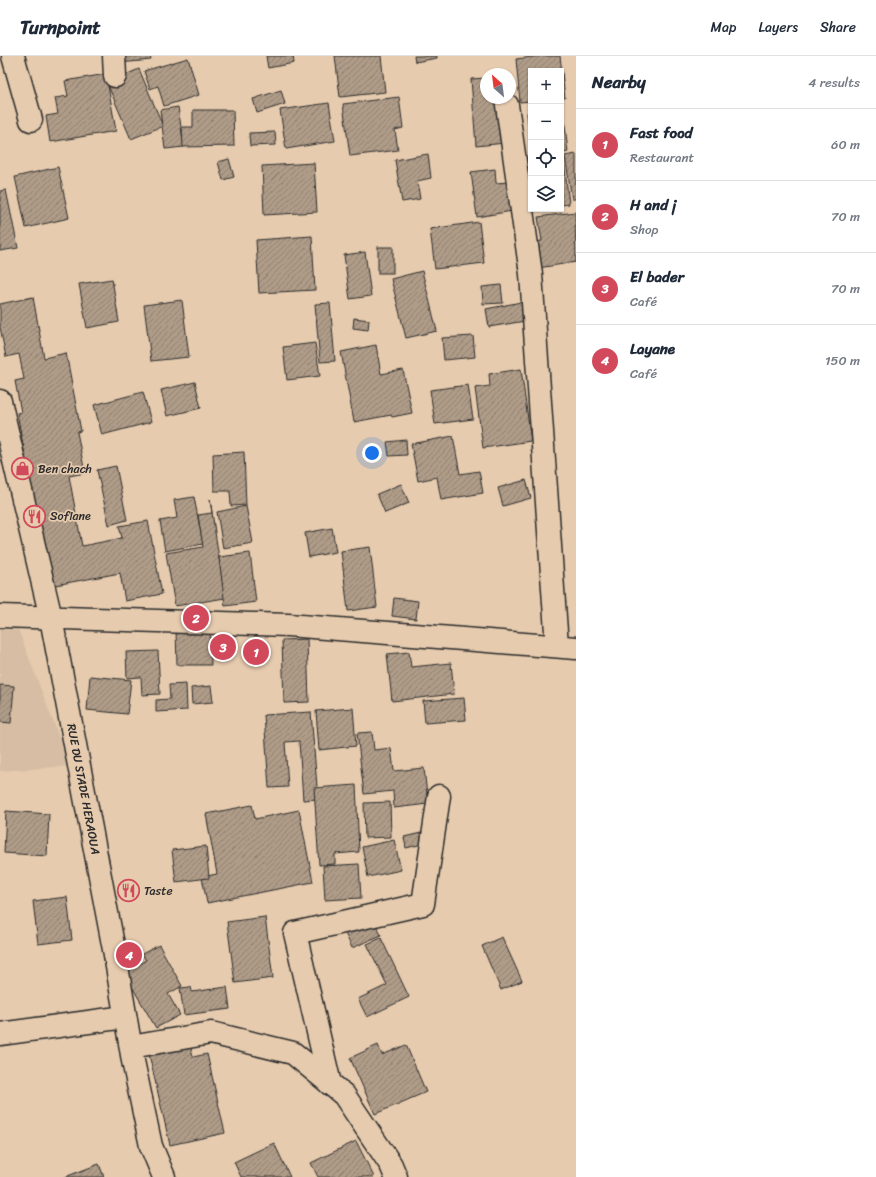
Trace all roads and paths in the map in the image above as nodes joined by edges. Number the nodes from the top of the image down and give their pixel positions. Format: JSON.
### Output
{"nodes":[{"id":1,"x":13,"y":56,"type":"edge"},
{"id":2,"x":507,"y":105,"type":"dead end"},
{"id":3,"x":31,"y":120,"type":"dead end"},
{"id":4,"x":0,"y":401,"type":"edge"},
{"id":5,"x":0,"y":616,"type":"edge"},
{"id":6,"x":50,"y":618,"type":"junction"},
{"id":7,"x":566,"y":647,"type":"edge"},
{"id":8,"x":439,"y":796,"type":"dead end"},
{"id":9,"x":125,"y":1018,"type":"junction"},
{"id":10,"x":0,"y":1034,"type":"edge"},
{"id":11,"x":131,"y":1047,"type":"junction"},
{"id":12,"x":330,"y":1084,"type":"junction"},
{"id":13,"x":164,"y":1177,"type":"edge"},
{"id":14,"x":396,"y":1177,"type":"edge"}],
"edges":[{"from":1,"to":3,"type":"street"},
{"from":2,"to":7,"type":"street"},
{"from":4,"to":6,"type":"street","name":"RUE DU STADE HERAOUA"},
{"from":5,"to":6,"type":"street"},
{"from":6,"to":7,"type":"street"},
{"from":6,"to":9,"type":"street","name":"RUE DU STADE HERAOUA"},
{"from":8,"to":12,"type":"street"},
{"from":9,"to":10,"type":"street"},
{"from":9,"to":11,"type":"street","name":"RUE DU STADE HERAOUA"},
{"from":11,"to":12,"type":"street"},
{"from":11,"to":13,"type":"street","name":"RUE DU STADE HERAOUA"},
{"from":12,"to":14,"type":"street"}]}
